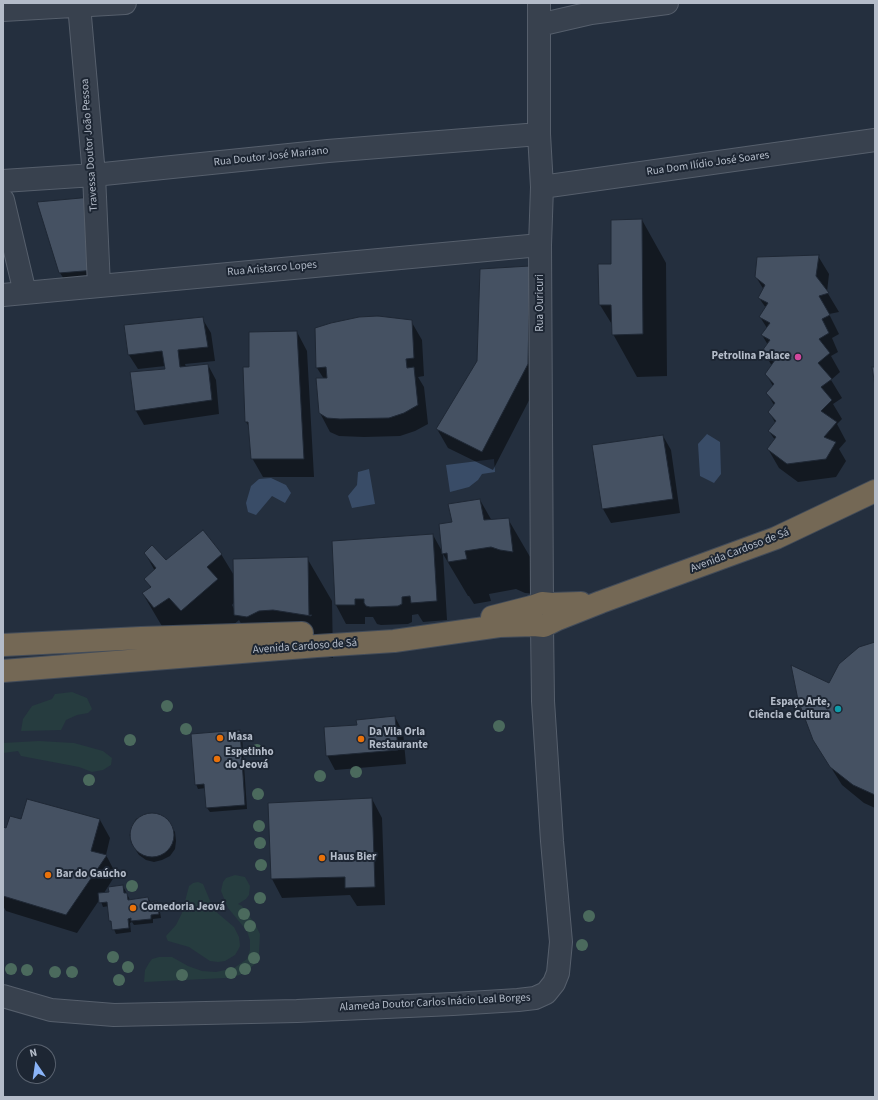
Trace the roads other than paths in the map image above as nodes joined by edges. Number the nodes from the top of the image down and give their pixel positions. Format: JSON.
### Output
{"nodes":[{"id":1,"x":125,"y":3,"type":"edge"},
{"id":2,"x":539,"y":3,"type":"edge"},
{"id":3,"x":667,"y":3,"type":"edge"},
{"id":4,"x":79,"y":5,"type":"junction"},
{"id":5,"x":583,"y":8,"type":"edge"},
{"id":6,"x":3,"y":10,"type":"edge"},
{"id":7,"x":539,"y":25,"type":"junction"},
{"id":8,"x":539,"y":134,"type":"junction"},
{"id":9,"x":875,"y":140,"type":"edge"},
{"id":10,"x":94,"y":175,"type":"junction"},
{"id":11,"x":3,"y":181,"type":"edge"},
{"id":12,"x":542,"y":187,"type":"junction"},
{"id":13,"x":3,"y":200,"type":"edge"},
{"id":14,"x":540,"y":245,"type":"junction"},
{"id":15,"x":99,"y":286,"type":"junction"},
{"id":16,"x":25,"y":292,"type":"junction"},
{"id":17,"x":3,"y":295,"type":"edge"},
{"id":18,"x":875,"y":491,"type":"edge"},
{"id":19,"x":543,"y":614,"type":"junction"},
{"id":20,"x":3,"y":644,"type":"edge"},
{"id":21,"x":3,"y":671,"type":"edge"},
{"id":22,"x":3,"y":996,"type":"edge"}],
"edges":[{"from":1,"to":4,"type":"street"},
{"from":2,"to":7,"type":"street","name":"Rua Ouricuri"},
{"from":3,"to":5,"type":"street"},
{"from":4,"to":6,"type":"street"},
{"from":4,"to":10,"type":"street","name":"Travessa Doutor João Pessoa"},
{"from":5,"to":7,"type":"street"},
{"from":7,"to":8,"type":"street","name":"Rua Ouricuri"},
{"from":8,"to":10,"type":"street","name":"Rua Doutor José Mariano"},
{"from":8,"to":12,"type":"street","name":"Rua Ouricuri"},
{"from":9,"to":12,"type":"street","name":"Rua Dom Ilídio José Soares"},
{"from":10,"to":11,"type":"street","name":"Rua Doutor José Mariano"},
{"from":10,"to":15,"type":"street","name":"Travessa Doutor João Pessoa"},
{"from":12,"to":14,"type":"street","name":"Rua Ouricuri"},
{"from":13,"to":16,"type":"street"},
{"from":14,"to":15,"type":"street","name":"Rua Aristarco Lopes"},
{"from":14,"to":19,"type":"street","name":"Rua Ouricuri"},
{"from":15,"to":16,"type":"street","name":"Rua Aristarco Lopes"},
{"from":16,"to":17,"type":"street","name":"Rua Aristarco Lopes"},
{"from":18,"to":19,"type":"highway","name":"Avenida Cardoso de Sá"},
{"from":19,"to":20,"type":"highway","name":"Avenida Cardoso de Sá"},
{"from":19,"to":21,"type":"highway","name":"Avenida Cardoso de Sá"},
{"from":19,"to":22,"type":"street","name":"Alameda Doutor Carlos Inácio Leal Borges"}]}
